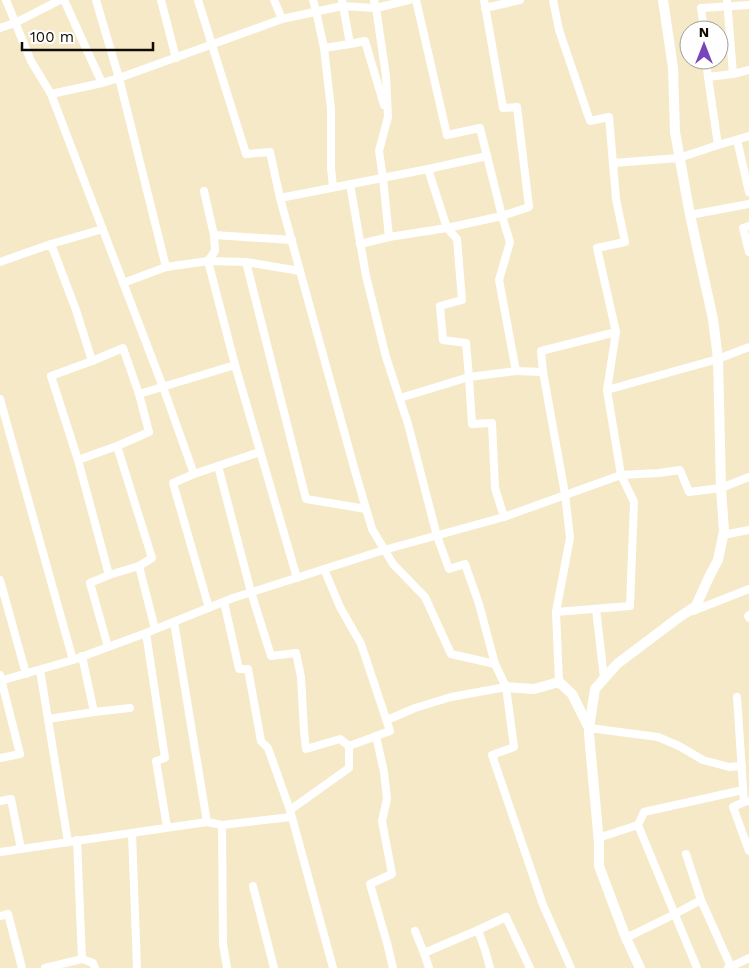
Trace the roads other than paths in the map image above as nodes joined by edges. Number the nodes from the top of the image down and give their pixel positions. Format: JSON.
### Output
{"nodes":[{"id":1,"x":6,"y":0,"type":"edge"},
{"id":2,"x":60,"y":0,"type":"edge"},
{"id":3,"x":64,"y":0,"type":"edge"},
{"id":4,"x":96,"y":0,"type":"edge"},
{"id":5,"x":161,"y":0,"type":"edge"},
{"id":6,"x":198,"y":0,"type":"edge"},
{"id":7,"x":276,"y":0,"type":"edge"},
{"id":8,"x":312,"y":0,"type":"edge"},
{"id":9,"x":374,"y":0,"type":"edge"},
{"id":10,"x":410,"y":0,"type":"edge"},
{"id":11,"x":416,"y":0,"type":"edge"},
{"id":12,"x":520,"y":0,"type":"edge"},
{"id":13,"x":553,"y":0,"type":"edge"},
{"id":14,"x":663,"y":0,"type":"edge"},
{"id":15,"x":342,"y":3,"type":"edge"},
{"id":16,"x":727,"y":3,"type":"edge"},
{"id":17,"x":484,"y":4,"type":"edge"},
{"id":18,"x":749,"y":4,"type":"edge"},
{"id":19,"x":376,"y":8,"type":"junction"},
{"id":20,"x":316,"y":11,"type":"junction"},
{"id":21,"x":282,"y":20,"type":"junction"},
{"id":22,"x":703,"y":20,"type":"edge"},
{"id":23,"x":15,"y":23,"type":"junction"},
{"id":24,"x":0,"y":28,"type":"edge"},
{"id":25,"x":381,"y":38,"type":"junction"},
{"id":26,"x":364,"y":41,"type":"junction"},
{"id":27,"x":350,"y":44,"type":"junction"},
{"id":28,"x":212,"y":45,"type":"junction"},
{"id":29,"x":324,"y":48,"type":"junction"},
{"id":30,"x":176,"y":58,"type":"junction"},
{"id":31,"x":707,"y":70,"type":"edge"},
{"id":32,"x":749,"y":70,"type":"edge"},
{"id":33,"x":734,"y":74,"type":"junction"},
{"id":34,"x":708,"y":77,"type":"junction"},
{"id":35,"x":119,"y":78,"type":"junction"},
{"id":36,"x":102,"y":82,"type":"junction"},
{"id":37,"x":51,"y":94,"type":"junction"},
{"id":38,"x":388,"y":117,"type":"junction"},
{"id":39,"x":749,"y":136,"type":"edge"},
{"id":40,"x":737,"y":140,"type":"junction"},
{"id":41,"x":718,"y":145,"type":"junction"},
{"id":42,"x":487,"y":156,"type":"junction"},
{"id":43,"x":679,"y":158,"type":"junction"},
{"id":44,"x":613,"y":163,"type":"junction"},
{"id":45,"x":428,"y":169,"type":"junction"},
{"id":46,"x":383,"y":178,"type":"junction"},
{"id":47,"x":350,"y":184,"type":"junction"},
{"id":48,"x":333,"y":187,"type":"junction"},
{"id":49,"x":204,"y":191,"type":"dead end"},
{"id":50,"x":749,"y":192,"type":"edge"},
{"id":51,"x":280,"y":198,"type":"junction"},
{"id":52,"x":749,"y":204,"type":"edge"},
{"id":53,"x":690,"y":215,"type":"junction"},
{"id":54,"x":502,"y":216,"type":"junction"},
{"id":55,"x":749,"y":226,"type":"edge"},
{"id":56,"x":447,"y":228,"type":"junction"},
{"id":57,"x":103,"y":229,"type":"junction"},
{"id":58,"x":214,"y":235,"type":"junction"},
{"id":59,"x":389,"y":238,"type":"junction"},
{"id":60,"x":292,"y":240,"type":"junction"},
{"id":61,"x":51,"y":244,"type":"junction"},
{"id":62,"x":360,"y":244,"type":"junction"},
{"id":63,"x":749,"y":252,"type":"edge"},
{"id":64,"x":208,"y":261,"type":"junction"},
{"id":65,"x":0,"y":262,"type":"edge"},
{"id":66,"x":246,"y":262,"type":"junction"},
{"id":67,"x":166,"y":267,"type":"junction"},
{"id":68,"x":300,"y":272,"type":"junction"},
{"id":69,"x":123,"y":283,"type":"junction"},
{"id":70,"x":616,"y":332,"type":"junction"},
{"id":71,"x":749,"y":347,"type":"edge"},
{"id":72,"x":718,"y":359,"type":"junction"},
{"id":73,"x":92,"y":360,"type":"junction"},
{"id":74,"x":235,"y":365,"type":"junction"},
{"id":75,"x":516,"y":371,"type":"junction"},
{"id":76,"x":543,"y":372,"type":"junction"},
{"id":77,"x":469,"y":377,"type":"junction"},
{"id":78,"x":163,"y":387,"type":"junction"},
{"id":79,"x":606,"y":390,"type":"junction"},
{"id":80,"x":139,"y":394,"type":"junction"},
{"id":81,"x":400,"y":398,"type":"junction"},
{"id":82,"x":0,"y":399,"type":"edge"},
{"id":83,"x":117,"y":446,"type":"junction"},
{"id":84,"x":260,"y":452,"type":"junction"},
{"id":85,"x":78,"y":460,"type":"junction"},
{"id":86,"x":218,"y":466,"type":"junction"},
{"id":87,"x":194,"y":474,"type":"junction"},
{"id":88,"x":620,"y":475,"type":"junction"},
{"id":89,"x":749,"y":477,"type":"edge"},
{"id":90,"x":721,"y":488,"type":"junction"},
{"id":91,"x":565,"y":494,"type":"junction"},
{"id":92,"x":366,"y":509,"type":"junction"},
{"id":93,"x":504,"y":517,"type":"junction"},
{"id":94,"x":749,"y":530,"type":"edge"},
{"id":95,"x":724,"y":535,"type":"junction"},
{"id":96,"x":437,"y":536,"type":"junction"},
{"id":97,"x":384,"y":550,"type":"junction"},
{"id":98,"x":140,"y":566,"type":"junction"},
{"id":99,"x":324,"y":569,"type":"junction"},
{"id":100,"x":109,"y":575,"type":"junction"},
{"id":101,"x":298,"y":578,"type":"junction"},
{"id":102,"x":0,"y":580,"type":"edge"},
{"id":103,"x":749,"y":589,"type":"edge"},
{"id":104,"x":251,"y":592,"type":"junction"},
{"id":105,"x":224,"y":602,"type":"junction"},
{"id":106,"x":209,"y":608,"type":"junction"},
{"id":107,"x":596,"y":609,"type":"junction"},
{"id":108,"x":556,"y":612,"type":"junction"},
{"id":109,"x":680,"y":616,"type":"junction"},
{"id":110,"x":174,"y":622,"type":"junction"},
{"id":111,"x":155,"y":629,"type":"junction"},
{"id":112,"x":146,"y":633,"type":"junction"},
{"id":113,"x":108,"y":646,"type":"junction"},
{"id":114,"x":82,"y":656,"type":"junction"},
{"id":115,"x":73,"y":660,"type":"junction"},
{"id":116,"x":495,"y":664,"type":"junction"},
{"id":117,"x":40,"y":670,"type":"junction"},
{"id":118,"x":26,"y":674,"type":"junction"},
{"id":119,"x":604,"y":678,"type":"junction"},
{"id":120,"x":1,"y":679,"type":"edge"},
{"id":121,"x":559,"y":682,"type":"junction"},
{"id":122,"x":506,"y":687,"type":"junction"},
{"id":123,"x":737,"y":697,"type":"dead end"},
{"id":124,"x":130,"y":708,"type":"dead end"},
{"id":125,"x":94,"y":712,"type":"junction"},
{"id":126,"x":48,"y":719,"type":"junction"},
{"id":127,"x":387,"y":720,"type":"junction"},
{"id":128,"x":590,"y":728,"type":"junction"},
{"id":129,"x":376,"y":736,"type":"junction"},
{"id":130,"x":349,"y":746,"type":"junction"},
{"id":131,"x":0,"y":758,"type":"edge"},
{"id":132,"x":742,"y":766,"type":"junction"},
{"id":133,"x":743,"y":790,"type":"junction"},
{"id":134,"x":0,"y":801,"type":"edge"},
{"id":135,"x":746,"y":802,"type":"edge"},
{"id":136,"x":290,"y":814,"type":"junction"},
{"id":137,"x":207,"y":822,"type":"junction"},
{"id":138,"x":222,"y":825,"type":"junction"},
{"id":139,"x":638,"y":825,"type":"junction"},
{"id":140,"x":167,"y":828,"type":"junction"},
{"id":141,"x":132,"y":833,"type":"junction"},
{"id":142,"x":598,"y":838,"type":"junction"},
{"id":143,"x":77,"y":840,"type":"junction"},
{"id":144,"x":68,"y":842,"type":"junction"},
{"id":145,"x":22,"y":849,"type":"junction"},
{"id":146,"x":749,"y":851,"type":"edge"},
{"id":147,"x":0,"y":852,"type":"edge"},
{"id":148,"x":686,"y":854,"type":"dead end"},
{"id":149,"x":252,"y":886,"type":"dead end"},
{"id":150,"x":701,"y":900,"type":"junction"},
{"id":151,"x":675,"y":914,"type":"junction"},
{"id":152,"x":0,"y":916,"type":"edge"},
{"id":153,"x":478,"y":930,"type":"junction"},
{"id":154,"x":414,"y":931,"type":"dead end"},
{"id":155,"x":626,"y":938,"type":"junction"},
{"id":156,"x":424,"y":953,"type":"junction"},
{"id":157,"x":749,"y":958,"type":"edge"},
{"id":158,"x":82,"y":959,"type":"junction"},
{"id":159,"x":50,"y":967,"type":"edge"},
{"id":160,"x":22,"y":968,"type":"edge"},
{"id":161,"x":95,"y":968,"type":"edge"},
{"id":162,"x":137,"y":968,"type":"edge"},
{"id":163,"x":227,"y":968,"type":"edge"},
{"id":164,"x":274,"y":968,"type":"edge"},
{"id":165,"x":333,"y":968,"type":"edge"},
{"id":166,"x":393,"y":968,"type":"edge"},
{"id":167,"x":429,"y":968,"type":"edge"},
{"id":168,"x":490,"y":968,"type":"edge"},
{"id":169,"x":530,"y":968,"type":"edge"},
{"id":170,"x":571,"y":968,"type":"edge"},
{"id":171,"x":640,"y":968,"type":"edge"},
{"id":172,"x":697,"y":968,"type":"edge"},
{"id":173,"x":729,"y":968,"type":"edge"}],
"edges":[{"from":1,"to":23,"type":"street"},
{"from":2,"to":23,"type":"street"},
{"from":3,"to":36,"type":"street"},
{"from":4,"to":35,"type":"street"},
{"from":5,"to":30,"type":"street"},
{"from":6,"to":28,"type":"street"},
{"from":7,"to":21,"type":"street"},
{"from":8,"to":20,"type":"street"},
{"from":9,"to":19,"type":"street"},
{"from":10,"to":19,"type":"street"},
{"from":11,"to":42,"type":"street"},
{"from":12,"to":17,"type":"street"},
{"from":13,"to":44,"type":"street"},
{"from":14,"to":43,"type":"street"},
{"from":15,"to":19,"type":"street"},
{"from":15,"to":20,"type":"street"},
{"from":15,"to":27,"type":"street"},
{"from":16,"to":18,"type":"street"},
{"from":16,"to":22,"type":"street"},
{"from":16,"to":33,"type":"street"},
{"from":17,"to":54,"type":"street"},
{"from":19,"to":25,"type":"street"},
{"from":20,"to":21,"type":"street"},
{"from":20,"to":29,"type":"street"},
{"from":21,"to":28,"type":"street"},
{"from":23,"to":24,"type":"street"},
{"from":23,"to":37,"type":"street"},
{"from":25,"to":26,"type":"street"},
{"from":25,"to":38,"type":"street"},
{"from":26,"to":27,"type":"street"},
{"from":26,"to":38,"type":"street"},
{"from":27,"to":29,"type":"street"},
{"from":28,"to":30,"type":"street"},
{"from":28,"to":51,"type":"street"},
{"from":29,"to":48,"type":"street"},
{"from":30,"to":35,"type":"street"},
{"from":31,"to":34,"type":"street"},
{"from":32,"to":33,"type":"street"},
{"from":33,"to":34,"type":"street"},
{"from":34,"to":41,"type":"street"},
{"from":35,"to":36,"type":"street"},
{"from":35,"to":67,"type":"street"},
{"from":36,"to":37,"type":"street"},
{"from":37,"to":57,"type":"street"},
{"from":38,"to":46,"type":"street"},
{"from":39,"to":40,"type":"street"},
{"from":40,"to":41,"type":"street"},
{"from":40,"to":50,"type":"street"},
{"from":41,"to":43,"type":"street"},
{"from":42,"to":45,"type":"street"},
{"from":42,"to":54,"type":"street"},
{"from":43,"to":44,"type":"street"},
{"from":43,"to":53,"type":"street"},
{"from":44,"to":70,"type":"street"},
{"from":45,"to":46,"type":"street"},
{"from":45,"to":56,"type":"street"},
{"from":46,"to":47,"type":"street"},
{"from":46,"to":59,"type":"street"},
{"from":47,"to":48,"type":"street"},
{"from":47,"to":62,"type":"street"},
{"from":48,"to":51,"type":"street"},
{"from":49,"to":58,"type":"street"},
{"from":51,"to":60,"type":"street"},
{"from":52,"to":53,"type":"street"},
{"from":53,"to":72,"type":"street"},
{"from":54,"to":56,"type":"street"},
{"from":54,"to":75,"type":"street"},
{"from":55,"to":63,"type":"street"},
{"from":56,"to":59,"type":"street"},
{"from":56,"to":77,"type":"street"},
{"from":57,"to":61,"type":"street"},
{"from":57,"to":69,"type":"street"},
{"from":58,"to":60,"type":"street"},
{"from":58,"to":64,"type":"street"},
{"from":59,"to":62,"type":"street"},
{"from":60,"to":68,"type":"street"},
{"from":61,"to":65,"type":"street"},
{"from":61,"to":73,"type":"street"},
{"from":62,"to":81,"type":"street"},
{"from":64,"to":66,"type":"street"},
{"from":64,"to":67,"type":"street"},
{"from":64,"to":74,"type":"street"},
{"from":66,"to":68,"type":"street"},
{"from":66,"to":92,"type":"street"},
{"from":67,"to":69,"type":"street"},
{"from":68,"to":92,"type":"street"},
{"from":69,"to":78,"type":"street"},
{"from":70,"to":76,"type":"street"},
{"from":70,"to":79,"type":"street"},
{"from":71,"to":72,"type":"street"},
{"from":72,"to":79,"type":"street"},
{"from":72,"to":90,"type":"street"},
{"from":73,"to":80,"type":"street"},
{"from":73,"to":85,"type":"street"},
{"from":74,"to":78,"type":"street"},
{"from":74,"to":84,"type":"street"},
{"from":75,"to":76,"type":"street"},
{"from":75,"to":77,"type":"street"},
{"from":76,"to":91,"type":"street"},
{"from":77,"to":81,"type":"street"},
{"from":77,"to":93,"type":"street"},
{"from":78,"to":80,"type":"street"},
{"from":78,"to":87,"type":"street"},
{"from":79,"to":88,"type":"street"},
{"from":80,"to":83,"type":"street"},
{"from":81,"to":96,"type":"street"},
{"from":82,"to":115,"type":"street"},
{"from":83,"to":85,"type":"street"},
{"from":83,"to":98,"type":"street"},
{"from":84,"to":86,"type":"street"},
{"from":84,"to":101,"type":"street"},
{"from":85,"to":100,"type":"street"},
{"from":86,"to":87,"type":"street"},
{"from":86,"to":104,"type":"street"},
{"from":87,"to":106,"type":"street"},
{"from":88,"to":90,"type":"street"},
{"from":88,"to":91,"type":"street"},
{"from":88,"to":107,"type":"street"},
{"from":89,"to":90,"type":"street"},
{"from":90,"to":95,"type":"street"},
{"from":91,"to":93,"type":"street"},
{"from":91,"to":108,"type":"street"},
{"from":92,"to":97,"type":"street"},
{"from":93,"to":96,"type":"street"},
{"from":94,"to":95,"type":"street"},
{"from":95,"to":109,"type":"street"},
{"from":96,"to":97,"type":"street"},
{"from":96,"to":116,"type":"street"},
{"from":97,"to":99,"type":"street"},
{"from":97,"to":116,"type":"street"},
{"from":98,"to":100,"type":"street"},
{"from":98,"to":111,"type":"street"},
{"from":99,"to":101,"type":"street"},
{"from":99,"to":127,"type":"street"},
{"from":100,"to":113,"type":"street"},
{"from":101,"to":104,"type":"street"},
{"from":102,"to":118,"type":"street"},
{"from":103,"to":109,"type":"street"},
{"from":104,"to":105,"type":"street"},
{"from":104,"to":130,"type":"street"},
{"from":105,"to":106,"type":"street"},
{"from":105,"to":136,"type":"street"},
{"from":106,"to":110,"type":"street"},
{"from":107,"to":108,"type":"street"},
{"from":107,"to":119,"type":"street"},
{"from":108,"to":121,"type":"street"},
{"from":109,"to":119,"type":"street"},
{"from":110,"to":111,"type":"street"},
{"from":110,"to":137,"type":"street"},
{"from":111,"to":112,"type":"street"},
{"from":112,"to":113,"type":"street"},
{"from":112,"to":140,"type":"street"},
{"from":113,"to":114,"type":"street"},
{"from":114,"to":115,"type":"street"},
{"from":114,"to":125,"type":"street"},
{"from":115,"to":117,"type":"street"},
{"from":116,"to":122,"type":"street"},
{"from":117,"to":118,"type":"street"},
{"from":117,"to":126,"type":"street"},
{"from":118,"to":120,"type":"street"},
{"from":119,"to":128,"type":"street"},
{"from":120,"to":131,"type":"street"},
{"from":121,"to":122,"type":"street"},
{"from":121,"to":128,"type":"street"},
{"from":122,"to":127,"type":"street"},
{"from":122,"to":170,"type":"street"},
{"from":123,"to":132,"type":"street"},
{"from":124,"to":125,"type":"street"},
{"from":125,"to":126,"type":"street"},
{"from":126,"to":144,"type":"street"},
{"from":127,"to":129,"type":"street"},
{"from":128,"to":132,"type":"street"},
{"from":128,"to":142,"type":"street"},
{"from":129,"to":130,"type":"street"},
{"from":129,"to":166,"type":"street"},
{"from":130,"to":136,"type":"street"},
{"from":132,"to":133,"type":"street"},
{"from":133,"to":135,"type":"street"},
{"from":133,"to":139,"type":"street"},
{"from":134,"to":145,"type":"street"},
{"from":135,"to":146,"type":"street"},
{"from":136,"to":138,"type":"street"},
{"from":136,"to":165,"type":"street"},
{"from":137,"to":138,"type":"street"},
{"from":137,"to":140,"type":"street"},
{"from":138,"to":163,"type":"street"},
{"from":139,"to":142,"type":"street"},
{"from":139,"to":151,"type":"street"},
{"from":140,"to":141,"type":"street"},
{"from":141,"to":143,"type":"street"},
{"from":141,"to":162,"type":"street"},
{"from":142,"to":155,"type":"street"},
{"from":143,"to":144,"type":"street"},
{"from":143,"to":158,"type":"street"},
{"from":144,"to":145,"type":"street"},
{"from":145,"to":147,"type":"street"},
{"from":148,"to":150,"type":"street"},
{"from":149,"to":164,"type":"street"},
{"from":150,"to":151,"type":"street"},
{"from":150,"to":173,"type":"street"},
{"from":151,"to":155,"type":"street"},
{"from":151,"to":172,"type":"street"},
{"from":152,"to":160,"type":"street"},
{"from":153,"to":156,"type":"street"},
{"from":153,"to":168,"type":"street"},
{"from":153,"to":169,"type":"street"},
{"from":154,"to":156,"type":"street"},
{"from":155,"to":171,"type":"street"},
{"from":156,"to":167,"type":"street"},
{"from":157,"to":173,"type":"street"},
{"from":158,"to":159,"type":"street"},
{"from":158,"to":161,"type":"street"}]}
